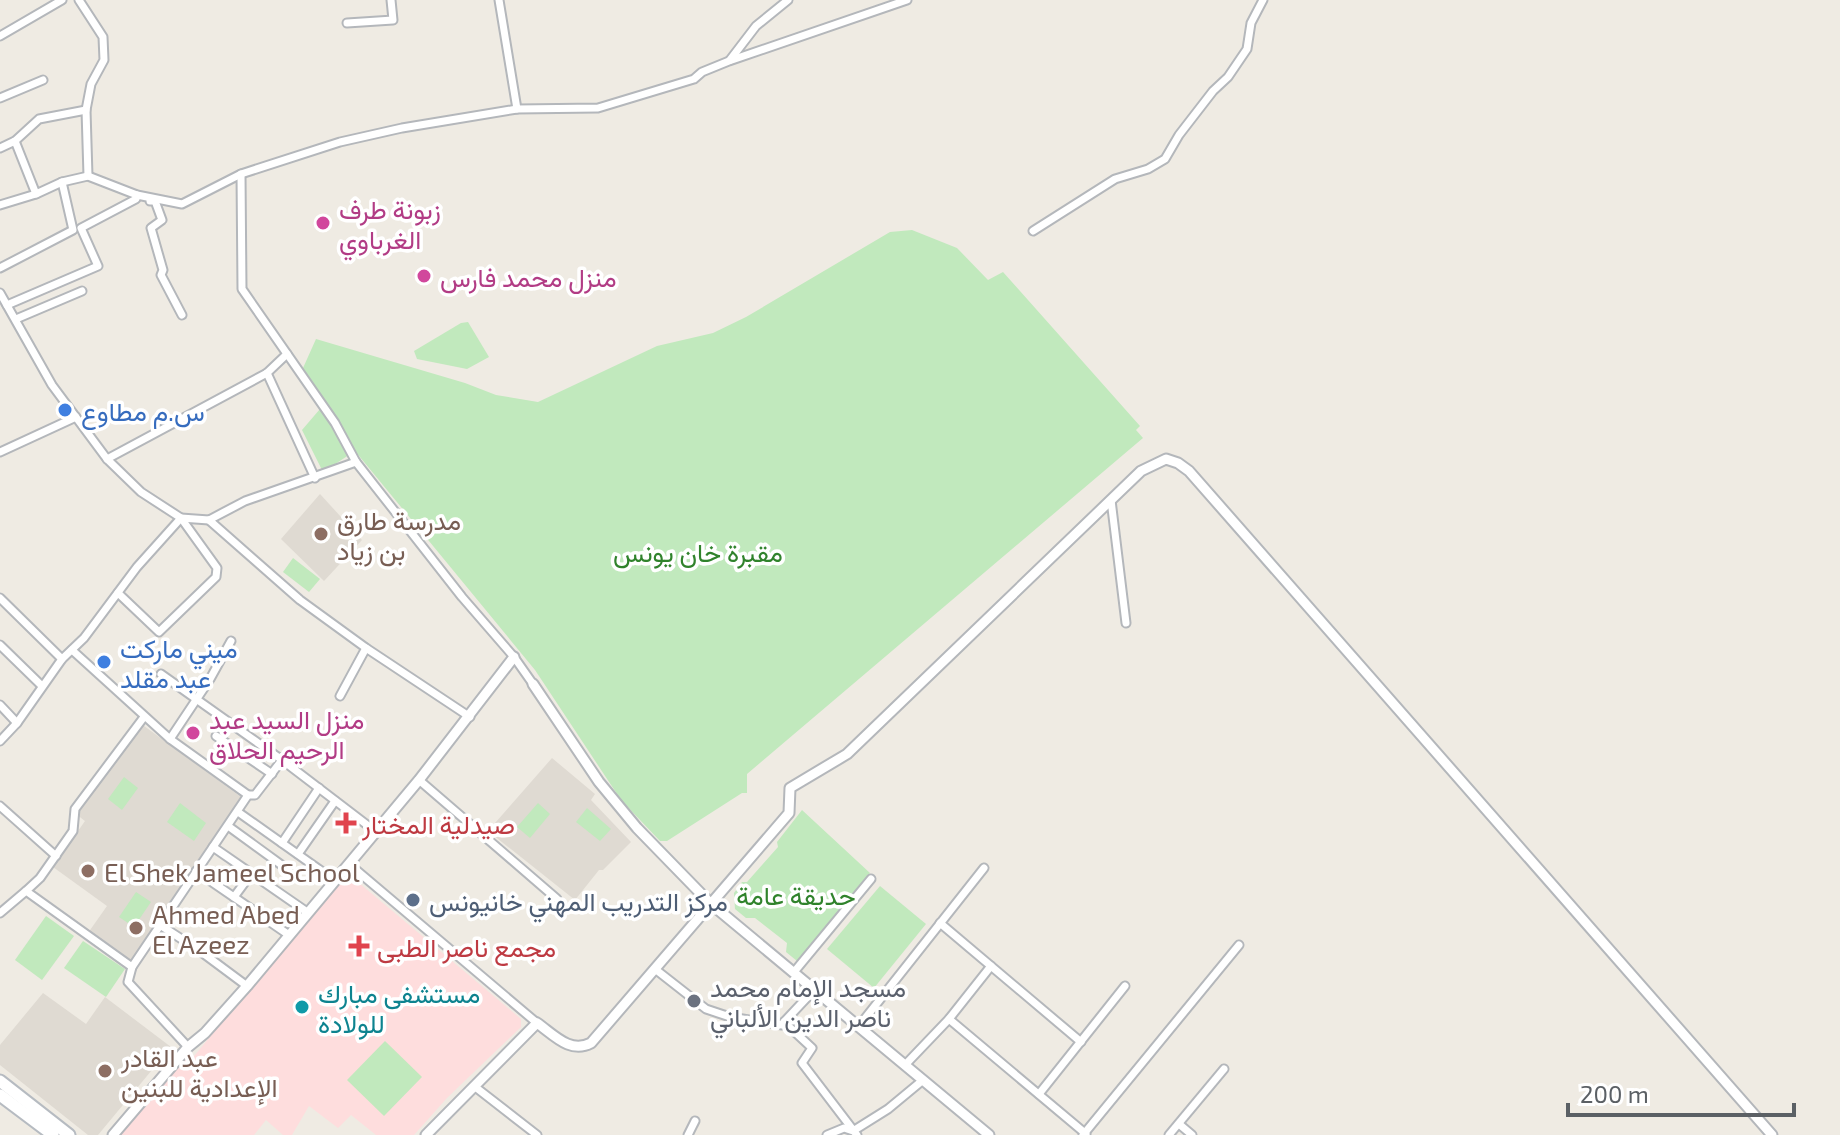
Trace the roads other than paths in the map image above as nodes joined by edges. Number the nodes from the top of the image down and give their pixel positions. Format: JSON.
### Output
{"nodes":[{"id":1,"x":62,"y":0,"type":"edge"},
{"id":2,"x":79,"y":0,"type":"edge"},
{"id":3,"x":391,"y":0,"type":"edge"},
{"id":4,"x":499,"y":0,"type":"edge"},
{"id":5,"x":788,"y":0,"type":"edge"},
{"id":6,"x":907,"y":0,"type":"edge"},
{"id":7,"x":1263,"y":0,"type":"edge"},
{"id":8,"x":347,"y":23,"type":"dead end"},
{"id":9,"x":0,"y":36,"type":"edge"},
{"id":10,"x":729,"y":61,"type":"junction"},
{"id":11,"x":43,"y":80,"type":"dead end"},
{"id":12,"x":0,"y":98,"type":"edge"},
{"id":13,"x":517,"y":109,"type":"junction"},
{"id":14,"x":86,"y":110,"type":"junction"},
{"id":15,"x":15,"y":141,"type":"junction"},
{"id":16,"x":0,"y":148,"type":"edge"},
{"id":17,"x":241,"y":174,"type":"junction"},
{"id":18,"x":88,"y":176,"type":"junction"},
{"id":19,"x":62,"y":182,"type":"junction"},
{"id":20,"x":36,"y":194,"type":"junction"},
{"id":21,"x":136,"y":197,"type":"junction"},
{"id":22,"x":0,"y":205,"type":"edge"},
{"id":23,"x":1033,"y":231,"type":"dead end"},
{"id":24,"x":0,"y":268,"type":"edge"},
{"id":25,"x":82,"y":291,"type":"dead end"},
{"id":26,"x":0,"y":293,"type":"edge"},
{"id":27,"x":7,"y":305,"type":"junction"},
{"id":28,"x":182,"y":315,"type":"dead end"},
{"id":29,"x":16,"y":319,"type":"junction"},
{"id":30,"x":287,"y":354,"type":"junction"},
{"id":31,"x":267,"y":373,"type":"junction"},
{"id":32,"x":76,"y":417,"type":"junction"},
{"id":33,"x":0,"y":452,"type":"edge"},
{"id":34,"x":107,"y":459,"type":"junction"},
{"id":35,"x":356,"y":462,"type":"junction"},
{"id":36,"x":315,"y":478,"type":"junction"},
{"id":37,"x":1111,"y":500,"type":"junction"},
{"id":38,"x":181,"y":518,"type":"junction"},
{"id":39,"x":209,"y":520,"type":"junction"},
{"id":40,"x":118,"y":593,"type":"junction"},
{"id":41,"x":0,"y":598,"type":"edge"},
{"id":42,"x":1126,"y":623,"type":"dead end"},
{"id":43,"x":231,"y":641,"type":"dead end"},
{"id":44,"x":0,"y":645,"type":"edge"},
{"id":45,"x":366,"y":648,"type":"junction"},
{"id":46,"x":72,"y":650,"type":"junction"},
{"id":47,"x":514,"y":657,"type":"junction"},
{"id":48,"x":62,"y":659,"type":"junction"},
{"id":49,"x":161,"y":674,"type":"dead end"},
{"id":50,"x":533,"y":684,"type":"joint"},
{"id":51,"x":42,"y":686,"type":"junction"},
{"id":52,"x":340,"y":696,"type":"dead end"},
{"id":53,"x":197,"y":699,"type":"junction"},
{"id":54,"x":0,"y":705,"type":"edge"},
{"id":55,"x":144,"y":717,"type":"junction"},
{"id":56,"x":470,"y":717,"type":"junction"},
{"id":57,"x":17,"y":723,"type":"junction"},
{"id":58,"x":216,"y":736,"type":"dead end"},
{"id":59,"x":170,"y":739,"type":"junction"},
{"id":60,"x":0,"y":741,"type":"edge"},
{"id":61,"x":282,"y":760,"type":"junction"},
{"id":62,"x":272,"y":774,"type":"junction"},
{"id":63,"x":419,"y":780,"type":"junction"},
{"id":64,"x":319,"y":788,"type":"junction"},
{"id":65,"x":248,"y":795,"type":"junction"},
{"id":66,"x":335,"y":801,"type":"junction"},
{"id":67,"x":0,"y":806,"type":"edge"},
{"id":68,"x":238,"y":812,"type":"junction"},
{"id":69,"x":299,"y":817,"type":"junction"},
{"id":70,"x":228,"y":826,"type":"junction"},
{"id":71,"x":316,"y":829,"type":"junction"},
{"id":72,"x":375,"y":831,"type":"junction"},
{"id":73,"x":282,"y":843,"type":"junction"},
{"id":74,"x":213,"y":847,"type":"junction"},
{"id":75,"x":298,"y":854,"type":"junction"},
{"id":76,"x":56,"y":856,"type":"junction"},
{"id":77,"x":349,"y":864,"type":"junction"},
{"id":78,"x":984,"y":868,"type":"dead end"},
{"id":79,"x":287,"y":869,"type":"dead end"},
{"id":80,"x":196,"y":871,"type":"junction"},
{"id":81,"x":251,"y":874,"type":"junction"},
{"id":82,"x":871,"y":879,"type":"dead end"},
{"id":83,"x":334,"y":880,"type":"junction"},
{"id":84,"x":26,"y":891,"type":"junction"},
{"id":85,"x":234,"y":897,"type":"junction"},
{"id":86,"x":557,"y":899,"type":"dead end"},
{"id":87,"x":710,"y":903,"type":"junction"},
{"id":88,"x":307,"y":912,"type":"junction"},
{"id":89,"x":0,"y":913,"type":"edge"},
{"id":90,"x":940,"y":923,"type":"junction"},
{"id":91,"x":160,"y":925,"type":"junction"},
{"id":92,"x":289,"y":935,"type":"junction"},
{"id":93,"x":1239,"y":945,"type":"dead end"},
{"id":94,"x":991,"y":966,"type":"junction"},
{"id":95,"x":132,"y":967,"type":"junction"},
{"id":96,"x":655,"y":969,"type":"junction"},
{"id":97,"x":794,"y":972,"type":"junction"},
{"id":98,"x":247,"y":986,"type":"junction"},
{"id":99,"x":1125,"y":986,"type":"dead end"},
{"id":100,"x":815,"y":989,"type":"junction"},
{"id":101,"x":949,"y":1019,"type":"junction"},
{"id":102,"x":784,"y":1022,"type":"junction"},
{"id":103,"x":537,"y":1023,"type":"junction"},
{"id":104,"x":859,"y":1026,"type":"junction"},
{"id":105,"x":1081,"y":1042,"type":"junction"},
{"id":106,"x":188,"y":1047,"type":"junction"},
{"id":107,"x":905,"y":1065,"type":"junction"},
{"id":108,"x":1224,"y":1069,"type":"dead end"},
{"id":109,"x":923,"y":1080,"type":"junction"},
{"id":110,"x":0,"y":1081,"type":"edge"},
{"id":111,"x":474,"y":1086,"type":"junction"},
{"id":112,"x":1039,"y":1094,"type":"junction"},
{"id":113,"x":0,"y":1095,"type":"edge"},
{"id":114,"x":695,"y":1121,"type":"dead end"},
{"id":115,"x":1179,"y":1124,"type":"junction"},
{"id":116,"x":855,"y":1133,"type":"edge"},
{"id":117,"x":691,"y":1134,"type":"edge"},
{"id":118,"x":1085,"y":1134,"type":"edge"},
{"id":119,"x":53,"y":1135,"type":"edge"},
{"id":120,"x":69,"y":1135,"type":"edge"},
{"id":121,"x":113,"y":1135,"type":"edge"},
{"id":122,"x":426,"y":1135,"type":"edge"},
{"id":123,"x":537,"y":1135,"type":"edge"},
{"id":124,"x":827,"y":1135,"type":"edge"},
{"id":125,"x":989,"y":1135,"type":"edge"},
{"id":126,"x":1169,"y":1135,"type":"edge"},
{"id":127,"x":1192,"y":1135,"type":"edge"},
{"id":128,"x":1772,"y":1135,"type":"edge"}],
"edges":[{"from":1,"to":9,"type":"street"},
{"from":2,"to":14,"type":"street"},
{"from":3,"to":8,"type":"street"},
{"from":4,"to":13,"type":"street"},
{"from":5,"to":10,"type":"street"},
{"from":6,"to":10,"type":"street"},
{"from":7,"to":23,"type":"street"},
{"from":10,"to":13,"type":"street"},
{"from":11,"to":12,"type":"street"},
{"from":13,"to":17,"type":"street"},
{"from":14,"to":15,"type":"street"},
{"from":14,"to":18,"type":"street"},
{"from":15,"to":16,"type":"street"},
{"from":15,"to":20,"type":"street"},
{"from":17,"to":21,"type":"street"},
{"from":17,"to":30,"type":"street"},
{"from":18,"to":19,"type":"street"},
{"from":18,"to":21,"type":"street"},
{"from":19,"to":20,"type":"street"},
{"from":19,"to":24,"type":"street"},
{"from":20,"to":22,"type":"street"},
{"from":21,"to":27,"type":"street"},
{"from":21,"to":28,"type":"street"},
{"from":25,"to":29,"type":"street"},
{"from":26,"to":27,"type":"street"},
{"from":27,"to":29,"type":"street"},
{"from":29,"to":32,"type":"street"},
{"from":30,"to":31,"type":"street"},
{"from":30,"to":35,"type":"street"},
{"from":31,"to":34,"type":"street"},
{"from":31,"to":36,"type":"street"},
{"from":32,"to":33,"type":"street"},
{"from":32,"to":34,"type":"street"},
{"from":34,"to":38,"type":"street"},
{"from":35,"to":36,"type":"street"},
{"from":35,"to":47,"type":"street"},
{"from":36,"to":39,"type":"street"},
{"from":37,"to":42,"type":"street"},
{"from":37,"to":87,"type":"street"},
{"from":37,"to":128,"type":"street"},
{"from":38,"to":39,"type":"street"},
{"from":38,"to":40,"type":"street"},
{"from":38,"to":40,"type":"street"},
{"from":39,"to":45,"type":"street"},
{"from":40,"to":46,"type":"street"},
{"from":41,"to":48,"type":"street"},
{"from":43,"to":53,"type":"street"},
{"from":44,"to":51,"type":"street"},
{"from":45,"to":52,"type":"street"},
{"from":45,"to":56,"type":"street"},
{"from":46,"to":48,"type":"street"},
{"from":46,"to":55,"type":"street"},
{"from":47,"to":50,"type":"street"},
{"from":47,"to":56,"type":"street"},
{"from":48,"to":51,"type":"street"},
{"from":49,"to":53,"type":"street"},
{"from":50,"to":87,"type":"street"},
{"from":51,"to":57,"type":"street"},
{"from":53,"to":59,"type":"street"},
{"from":53,"to":61,"type":"street"},
{"from":54,"to":57,"type":"street"},
{"from":55,"to":59,"type":"street"},
{"from":55,"to":76,"type":"street"},
{"from":56,"to":63,"type":"street"},
{"from":57,"to":60,"type":"street"},
{"from":58,"to":62,"type":"street"},
{"from":59,"to":65,"type":"street"},
{"from":61,"to":62,"type":"street"},
{"from":61,"to":64,"type":"street"},
{"from":62,"to":65,"type":"street"},
{"from":63,"to":72,"type":"street"},
{"from":63,"to":86,"type":"street"},
{"from":64,"to":66,"type":"street"},
{"from":64,"to":69,"type":"street"},
{"from":65,"to":68,"type":"street"},
{"from":66,"to":71,"type":"street"},
{"from":66,"to":72,"type":"street"},
{"from":67,"to":76,"type":"street"},
{"from":68,"to":70,"type":"street"},
{"from":68,"to":73,"type":"street"},
{"from":69,"to":71,"type":"street"},
{"from":69,"to":73,"type":"street"},
{"from":70,"to":74,"type":"street"},
{"from":70,"to":79,"type":"street"},
{"from":71,"to":75,"type":"street"},
{"from":72,"to":77,"type":"street"},
{"from":73,"to":75,"type":"street"},
{"from":74,"to":80,"type":"street"},
{"from":74,"to":81,"type":"street"},
{"from":75,"to":83,"type":"street"},
{"from":76,"to":84,"type":"street"},
{"from":77,"to":83,"type":"street"},
{"from":77,"to":103,"type":"street"},
{"from":78,"to":90,"type":"street"},
{"from":80,"to":85,"type":"street"},
{"from":80,"to":91,"type":"street"},
{"from":81,"to":85,"type":"street"},
{"from":81,"to":88,"type":"street"},
{"from":82,"to":97,"type":"street"},
{"from":83,"to":88,"type":"street"},
{"from":84,"to":89,"type":"street"},
{"from":84,"to":95,"type":"street"},
{"from":85,"to":92,"type":"street"},
{"from":87,"to":96,"type":"street"},
{"from":87,"to":97,"type":"street"},
{"from":88,"to":92,"type":"street"},
{"from":90,"to":94,"type":"street"},
{"from":90,"to":104,"type":"street"},
{"from":91,"to":95,"type":"street"},
{"from":91,"to":98,"type":"street"},
{"from":92,"to":98,"type":"street"},
{"from":93,"to":118,"type":"street"},
{"from":94,"to":101,"type":"street"},
{"from":94,"to":105,"type":"street"},
{"from":95,"to":106,"type":"street"},
{"from":96,"to":102,"type":"street"},
{"from":96,"to":103,"type":"street"},
{"from":97,"to":100,"type":"street"},
{"from":98,"to":106,"type":"street"},
{"from":99,"to":105,"type":"street"},
{"from":100,"to":102,"type":"street"},
{"from":100,"to":104,"type":"street"},
{"from":101,"to":107,"type":"street"},
{"from":101,"to":112,"type":"street"},
{"from":102,"to":116,"type":"street"},
{"from":103,"to":111,"type":"street"},
{"from":104,"to":107,"type":"street"},
{"from":105,"to":112,"type":"street"},
{"from":106,"to":121,"type":"street"},
{"from":107,"to":109,"type":"street"},
{"from":108,"to":115,"type":"street"},
{"from":109,"to":116,"type":"street"},
{"from":109,"to":125,"type":"street"},
{"from":110,"to":120,"type":"main road"},
{"from":111,"to":122,"type":"street"},
{"from":111,"to":123,"type":"street"},
{"from":112,"to":118,"type":"street"},
{"from":113,"to":119,"type":"main road"},
{"from":114,"to":117,"type":"street"},
{"from":115,"to":126,"type":"street"},
{"from":115,"to":127,"type":"street"},
{"from":116,"to":124,"type":"street"}]}
